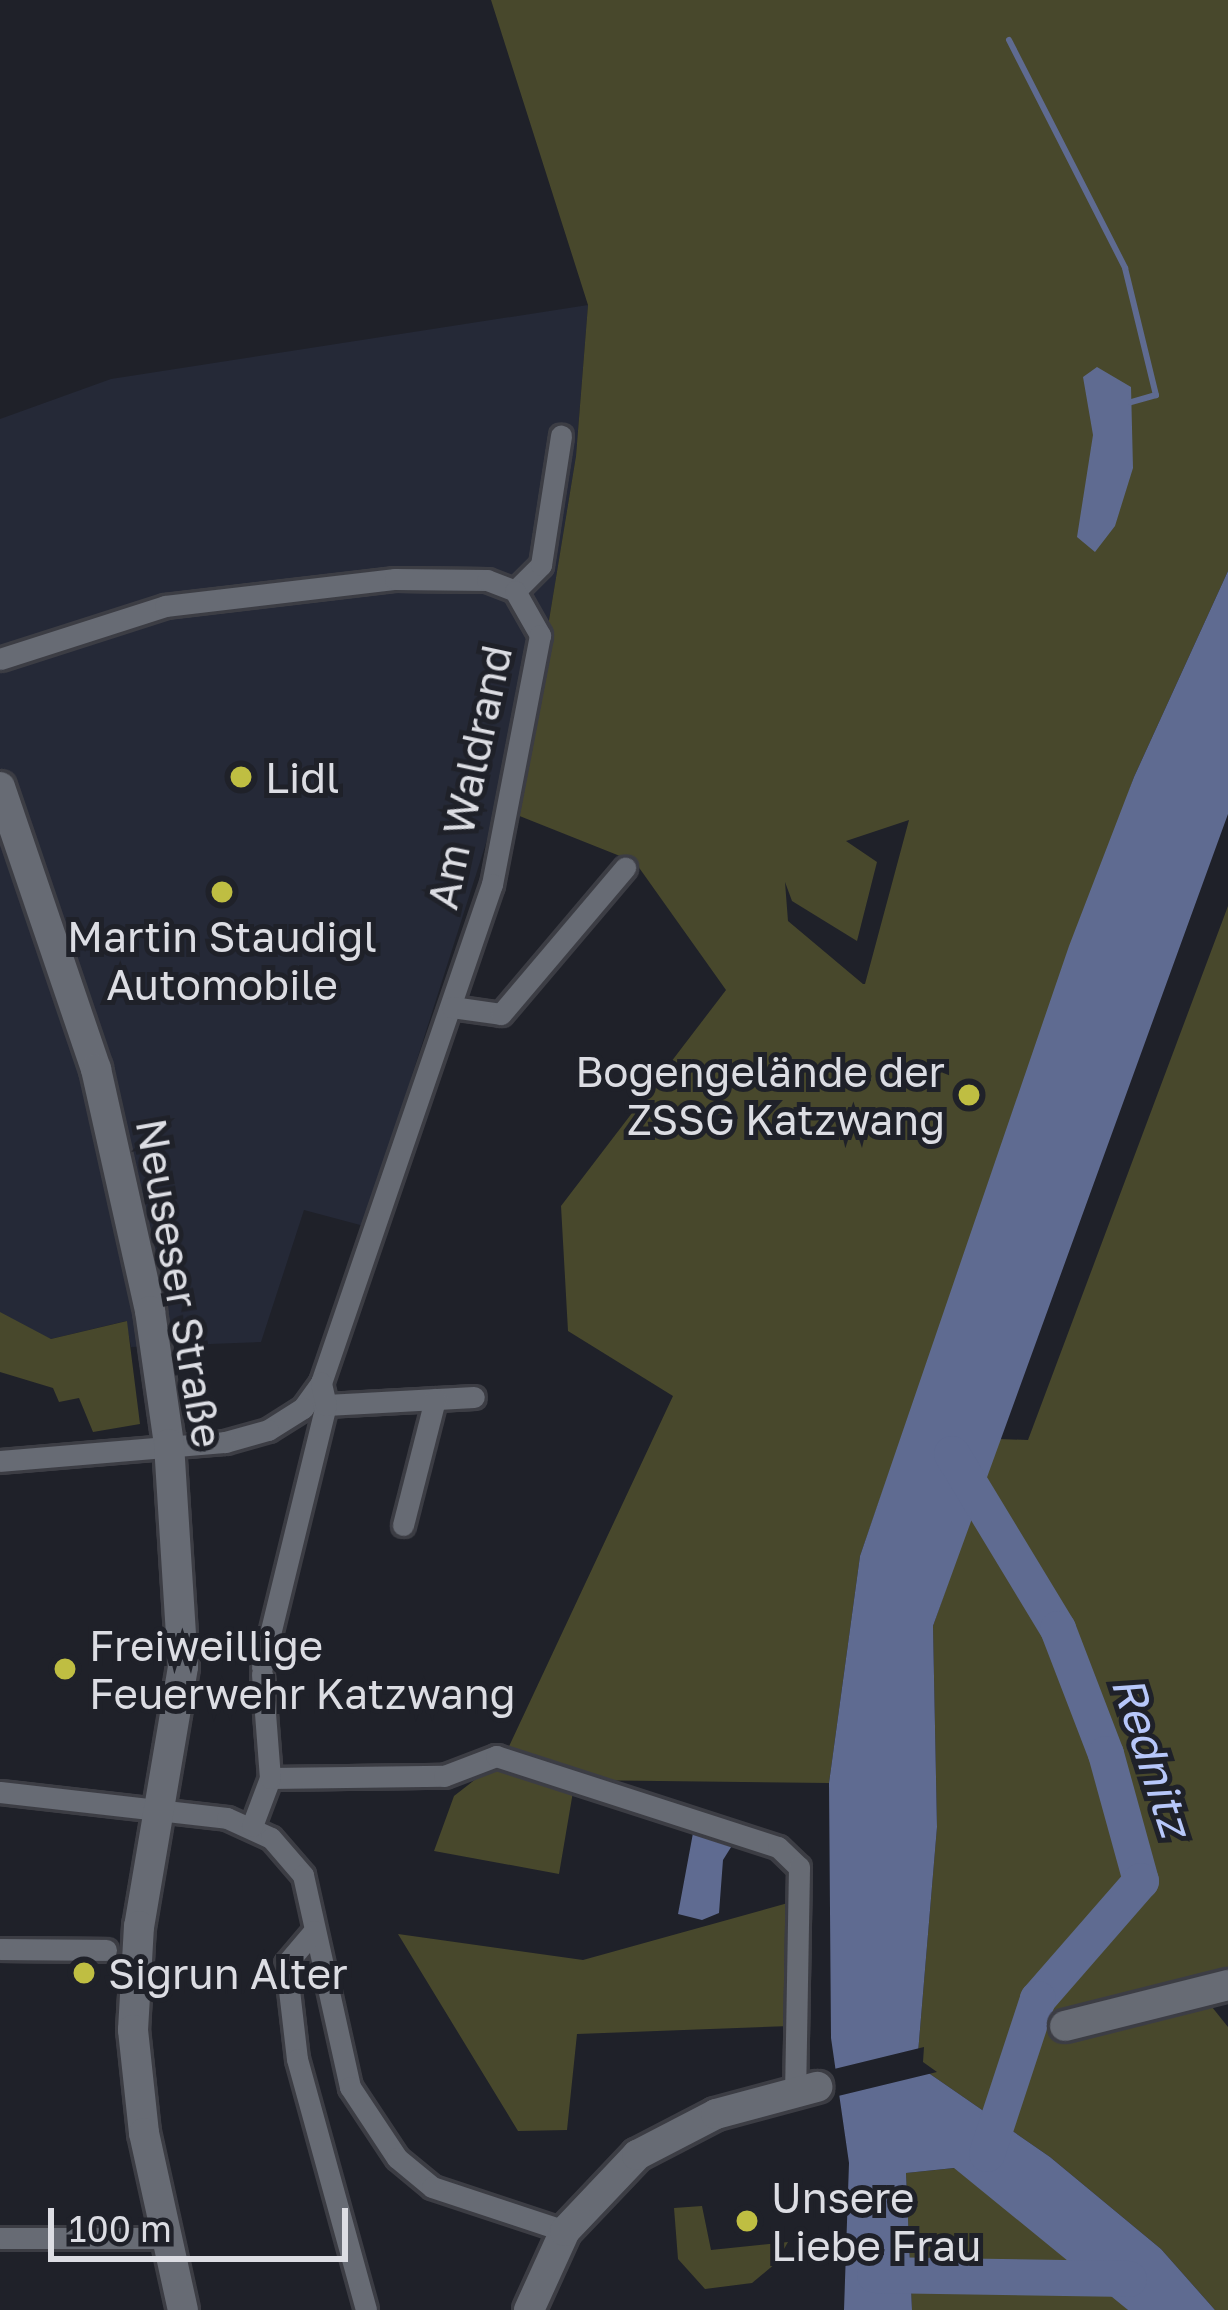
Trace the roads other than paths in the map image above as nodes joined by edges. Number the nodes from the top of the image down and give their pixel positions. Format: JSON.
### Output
{"nodes":[{"id":1,"x":561,"y":436,"type":"dead end"},
{"id":2,"x":515,"y":591,"type":"junction"},
{"id":3,"x":0,"y":659,"type":"edge"},
{"id":4,"x":0,"y":787,"type":"edge"},
{"id":5,"x":625,"y":868,"type":"dead end"},
{"id":6,"x":452,"y":1007,"type":"junction"},
{"id":7,"x":321,"y":1382,"type":"junction"},
{"id":8,"x":474,"y":1397,"type":"dead end"},
{"id":9,"x":435,"y":1399,"type":"junction"},
{"id":10,"x":326,"y":1405,"type":"junction"},
{"id":11,"x":169,"y":1444,"type":"junction"},
{"id":12,"x":0,"y":1461,"type":"edge"},
{"id":13,"x":404,"y":1525,"type":"dead end"},
{"id":14,"x":270,"y":1778,"type":"junction"},
{"id":15,"x":0,"y":1792,"type":"edge"},
{"id":16,"x":162,"y":1810,"type":"junction"},
{"id":17,"x":252,"y":1826,"type":"junction"},
{"id":18,"x":314,"y":1930,"type":"junction"},
{"id":19,"x":0,"y":1949,"type":"edge"},
{"id":20,"x":106,"y":1950,"type":"dead end"},
{"id":21,"x":1228,"y":1985,"type":"edge"},
{"id":22,"x":1065,"y":2026,"type":"dead end"},
{"id":23,"x":806,"y":2090,"type":"joint"},
{"id":24,"x":565,"y":2231,"type":"junction"},
{"id":25,"x":0,"y":2237,"type":"edge"},
{"id":26,"x":167,"y":2238,"type":"junction"},
{"id":27,"x":183,"y":2310,"type":"edge"},
{"id":28,"x":367,"y":2310,"type":"edge"},
{"id":29,"x":529,"y":2310,"type":"edge"}],
"edges":[{"from":1,"to":2,"type":"street","name":"Am Waldrand"},
{"from":2,"to":3,"type":"street"},
{"from":2,"to":6,"type":"street","name":"Am Waldrand"},
{"from":4,"to":11,"type":"main road","name":"Neuseser Straße"},
{"from":5,"to":6,"type":"street"},
{"from":6,"to":7,"type":"street","name":"Am Waldrand"},
{"from":7,"to":10,"type":"street"},
{"from":7,"to":11,"type":"street","name":"Am Waldrand"},
{"from":8,"to":9,"type":"street"},
{"from":9,"to":10,"type":"street"},
{"from":9,"to":13,"type":"street"},
{"from":10,"to":14,"type":"street"},
{"from":11,"to":12,"type":"street","name":"Am Waldrand"},
{"from":11,"to":16,"type":"main road","name":"Neuseser Straße"},
{"from":14,"to":17,"type":"street"},
{"from":14,"to":23,"type":"street"},
{"from":15,"to":16,"type":"street"},
{"from":16,"to":17,"type":"street"},
{"from":16,"to":26,"type":"main road","name":"Neuseser Straße"},
{"from":17,"to":18,"type":"street"},
{"from":18,"to":24,"type":"street"},
{"from":18,"to":28,"type":"street"},
{"from":19,"to":20,"type":"street"},
{"from":21,"to":22,"type":"main road"},
{"from":23,"to":24,"type":"main road"},
{"from":24,"to":29,"type":"main road"},
{"from":25,"to":26,"type":"street"},
{"from":26,"to":27,"type":"main road","name":"Neuseser Straße"}]}
